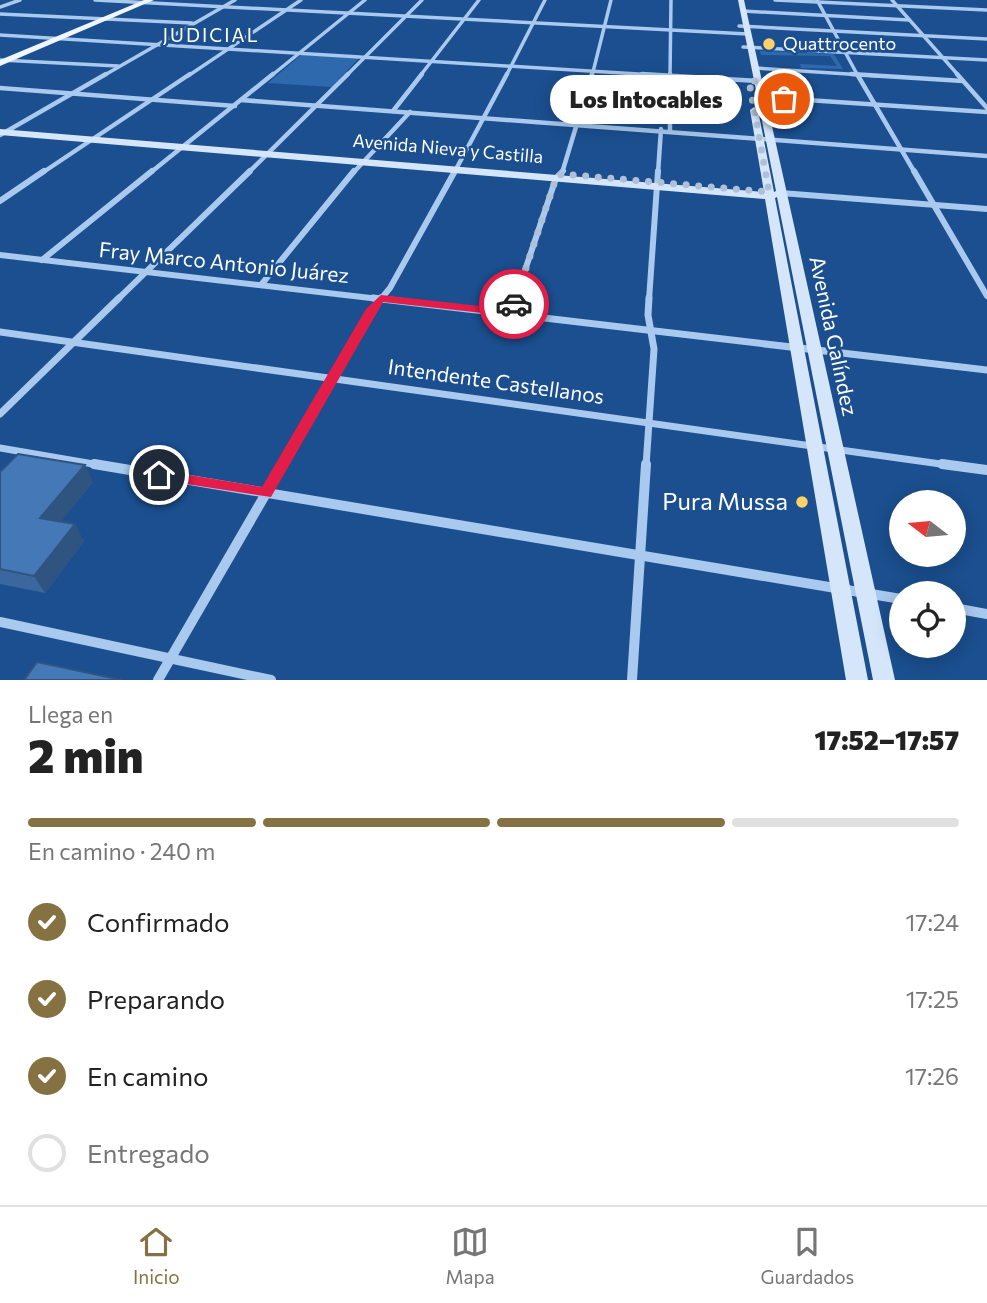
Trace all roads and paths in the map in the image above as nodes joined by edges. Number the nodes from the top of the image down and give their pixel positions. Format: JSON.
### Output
{"nodes":[{"id":1,"x":20,"y":0,"type":"edge"},
{"id":2,"x":95,"y":0,"type":"edge"},
{"id":3,"x":235,"y":0,"type":"edge"},
{"id":4,"x":302,"y":0,"type":"edge"},
{"id":5,"x":365,"y":0,"type":"edge"},
{"id":6,"x":422,"y":0,"type":"edge"},
{"id":7,"x":480,"y":0,"type":"edge"},
{"id":8,"x":545,"y":0,"type":"edge"},
{"id":9,"x":611,"y":0,"type":"edge"},
{"id":10,"x":671,"y":0,"type":"edge"},
{"id":11,"x":734,"y":0,"type":"edge"},
{"id":12,"x":741,"y":0,"type":"edge"},
{"id":13,"x":775,"y":0,"type":"edge"},
{"id":14,"x":892,"y":0,"type":"edge"},
{"id":15,"x":147,"y":1,"type":"edge"},
{"id":16,"x":817,"y":1,"type":"edge"},
{"id":17,"x":224,"y":6,"type":"junction"},
{"id":18,"x":898,"y":6,"type":"junction"},
{"id":19,"x":0,"y":7,"type":"edge"},
{"id":20,"x":287,"y":9,"type":"junction"},
{"id":21,"x":987,"y":10,"type":"edge"},
{"id":22,"x":743,"y":11,"type":"junction"},
{"id":23,"x":349,"y":13,"type":"junction"},
{"id":24,"x":0,"y":14,"type":"edge"},
{"id":25,"x":406,"y":16,"type":"junction"},
{"id":26,"x":825,"y":16,"type":"junction"},
{"id":27,"x":104,"y":19,"type":"junction"},
{"id":28,"x":465,"y":19,"type":"junction"},
{"id":29,"x":909,"y":20,"type":"junction"},
{"id":30,"x":194,"y":23,"type":"junction"},
{"id":31,"x":533,"y":23,"type":"junction"},
{"id":32,"x":603,"y":26,"type":"junction"},
{"id":33,"x":670,"y":30,"type":"junction"},
{"id":34,"x":834,"y":31,"type":"junction"},
{"id":35,"x":923,"y":35,"type":"junction"},
{"id":36,"x":0,"y":36,"type":"edge"},
{"id":37,"x":744,"y":36,"type":"junction"},
{"id":38,"x":59,"y":38,"type":"junction"},
{"id":39,"x":987,"y":38,"type":"edge"},
{"id":40,"x":159,"y":44,"type":"junction"},
{"id":41,"x":230,"y":48,"type":"junction"},
{"id":42,"x":301,"y":52,"type":"junction"},
{"id":43,"x":846,"y":52,"type":"junction"},
{"id":44,"x":365,"y":57,"type":"junction"},
{"id":45,"x":942,"y":57,"type":"junction"},
{"id":46,"x":987,"y":60,"type":"edge"},
{"id":47,"x":2,"y":61,"type":"edge"},
{"id":48,"x":432,"y":61,"type":"junction"},
{"id":49,"x":119,"y":66,"type":"junction"},
{"id":50,"x":512,"y":66,"type":"junction"},
{"id":51,"x":593,"y":71,"type":"junction"},
{"id":52,"x":857,"y":74,"type":"junction"},
{"id":53,"x":671,"y":76,"type":"junction"},
{"id":54,"x":754,"y":77,"type":"junction"},
{"id":55,"x":963,"y":81,"type":"junction"},
{"id":56,"x":0,"y":88,"type":"edge"},
{"id":57,"x":72,"y":93,"type":"junction"},
{"id":58,"x":761,"y":97,"type":"junction"},
{"id":59,"x":154,"y":100,"type":"junction"},
{"id":60,"x":241,"y":100,"type":"junction"},
{"id":61,"x":874,"y":105,"type":"junction"},
{"id":62,"x":234,"y":106,"type":"junction"},
{"id":63,"x":317,"y":106,"type":"junction"},
{"id":64,"x":987,"y":110,"type":"edge"},
{"id":65,"x":393,"y":111,"type":"junction"},
{"id":66,"x":410,"y":112,"type":"junction"},
{"id":67,"x":485,"y":117,"type":"junction"},
{"id":68,"x":579,"y":124,"type":"junction"},
{"id":69,"x":661,"y":130,"type":"junction"},
{"id":70,"x":670,"y":130,"type":"junction"},
{"id":71,"x":3,"y":131,"type":"edge"},
{"id":72,"x":96,"y":138,"type":"junction"},
{"id":73,"x":764,"y":138,"type":"junction"},
{"id":74,"x":186,"y":145,"type":"junction"},
{"id":75,"x":901,"y":149,"type":"junction"},
{"id":76,"x":270,"y":152,"type":"junction"},
{"id":77,"x":987,"y":156,"type":"edge"},
{"id":78,"x":365,"y":160,"type":"junction"},
{"id":79,"x":458,"y":167,"type":"junction"},
{"id":80,"x":559,"y":176,"type":"junction"},
{"id":81,"x":658,"y":185,"type":"junction"},
{"id":82,"x":773,"y":194,"type":"junction"},
{"id":83,"x":0,"y":201,"type":"edge"},
{"id":84,"x":933,"y":205,"type":"junction"},
{"id":85,"x":987,"y":209,"type":"edge"},
{"id":86,"x":0,"y":255,"type":"edge"},
{"id":87,"x":42,"y":260,"type":"junction"},
{"id":88,"x":147,"y":272,"type":"junction"},
{"id":89,"x":261,"y":285,"type":"junction"},
{"id":90,"x":987,"y":296,"type":"edge"},
{"id":91,"x":381,"y":298,"type":"junction"},
{"id":92,"x":511,"y":313,"type":"junction"},
{"id":93,"x":651,"y":330,"type":"junction"},
{"id":94,"x":0,"y":332,"type":"edge"},
{"id":95,"x":75,"y":342,"type":"junction"},
{"id":96,"x":797,"y":346,"type":"junction"},
{"id":97,"x":815,"y":351,"type":"junction"},
{"id":98,"x":987,"y":370,"type":"edge"},
{"id":99,"x":332,"y":377,"type":"junction"},
{"id":100,"x":0,"y":414,"type":"edge"},
{"id":101,"x":648,"y":421,"type":"junction"},
{"id":102,"x":814,"y":445,"type":"junction"},
{"id":103,"x":0,"y":448,"type":"edge"},
{"id":104,"x":835,"y":449,"type":"junction"},
{"id":105,"x":987,"y":470,"type":"edge"},
{"id":106,"x":265,"y":494,"type":"junction"},
{"id":107,"x":640,"y":556,"type":"junction"},
{"id":108,"x":841,"y":589,"type":"junction"},
{"id":109,"x":866,"y":593,"type":"junction"},
{"id":110,"x":889,"y":597,"type":"edge"},
{"id":111,"x":966,"y":610,"type":"edge"},
{"id":112,"x":987,"y":614,"type":"edge"},
{"id":113,"x":0,"y":622,"type":"edge"},
{"id":114,"x":171,"y":658,"type":"junction"},
{"id":115,"x":158,"y":680,"type":"edge"},
{"id":116,"x":271,"y":680,"type":"edge"},
{"id":117,"x":632,"y":680,"type":"edge"},
{"id":118,"x":857,"y":680,"type":"edge"},
{"id":119,"x":884,"y":680,"type":"edge"}],
"edges":[{"from":1,"to":19,"type":"street"},
{"from":2,"to":15,"type":"street"},
{"from":3,"to":17,"type":"street"},
{"from":4,"to":20,"type":"street"},
{"from":5,"to":23,"type":"street"},
{"from":6,"to":25,"type":"street"},
{"from":7,"to":28,"type":"street"},
{"from":8,"to":31,"type":"street"},
{"from":9,"to":32,"type":"street"},
{"from":10,"to":33,"type":"street"},
{"from":11,"to":37,"type":"main road","name":"Avenida Galíndez"},
{"from":12,"to":22,"type":"main road","name":"Avenida Galíndez"},
{"from":13,"to":16,"type":"street"},
{"from":14,"to":18,"type":"street"},
{"from":15,"to":17,"type":"street"},
{"from":15,"to":27,"type":"main road"},
{"from":16,"to":18,"type":"street"},
{"from":16,"to":26,"type":"street"},
{"from":17,"to":20,"type":"street"},
{"from":17,"to":30,"type":"street"},
{"from":18,"to":21,"type":"street"},
{"from":18,"to":29,"type":"street"},
{"from":20,"to":23,"type":"street"},
{"from":20,"to":41,"type":"street"},
{"from":22,"to":26,"type":"street"},
{"from":22,"to":37,"type":"main road","name":"Avenida Galíndez"},
{"from":23,"to":25,"type":"street"},
{"from":23,"to":42,"type":"street"},
{"from":24,"to":27,"type":"street"},
{"from":25,"to":28,"type":"street"},
{"from":25,"to":44,"type":"street"},
{"from":26,"to":29,"type":"street"},
{"from":26,"to":34,"type":"street"},
{"from":27,"to":30,"type":"street"},
{"from":27,"to":38,"type":"main road"},
{"from":28,"to":31,"type":"street"},
{"from":28,"to":48,"type":"street"},
{"from":29,"to":35,"type":"street"},
{"from":30,"to":40,"type":"street"},
{"from":31,"to":32,"type":"street"},
{"from":31,"to":50,"type":"street"},
{"from":32,"to":33,"type":"street"},
{"from":32,"to":51,"type":"street"},
{"from":33,"to":37,"type":"street"},
{"from":33,"to":53,"type":"street"},
{"from":34,"to":35,"type":"street"},
{"from":34,"to":37,"type":"street"},
{"from":34,"to":43,"type":"street"},
{"from":35,"to":39,"type":"street"},
{"from":35,"to":45,"type":"street"},
{"from":36,"to":38,"type":"street"},
{"from":37,"to":43,"type":"street"},
{"from":37,"to":54,"type":"main road","name":"Avenida Galíndez"},
{"from":38,"to":40,"type":"street"},
{"from":38,"to":47,"type":"main road"},
{"from":40,"to":41,"type":"street"},
{"from":40,"to":49,"type":"street"},
{"from":41,"to":42,"type":"street"},
{"from":41,"to":59,"type":"street"},
{"from":42,"to":44,"type":"street"},
{"from":42,"to":60,"type":"street"},
{"from":43,"to":45,"type":"street"},
{"from":43,"to":52,"type":"street"},
{"from":44,"to":48,"type":"street"},
{"from":44,"to":63,"type":"street"},
{"from":45,"to":46,"type":"street"},
{"from":45,"to":55,"type":"street"},
{"from":47,"to":49,"type":"street"},
{"from":48,"to":50,"type":"street"},
{"from":48,"to":65,"type":"street"},
{"from":49,"to":57,"type":"street"},
{"from":50,"to":51,"type":"street"},
{"from":50,"to":67,"type":"street"},
{"from":51,"to":53,"type":"street"},
{"from":51,"to":68,"type":"street"},
{"from":52,"to":54,"type":"street"},
{"from":52,"to":55,"type":"street"},
{"from":52,"to":61,"type":"street"},
{"from":53,"to":54,"type":"street"},
{"from":53,"to":70,"type":"street"},
{"from":54,"to":58,"type":"main road","name":"Avenida Galíndez"},
{"from":54,"to":73,"type":"main road","name":"Avenida Galíndez"},
{"from":55,"to":64,"type":"street"},
{"from":56,"to":57,"type":"street"},
{"from":57,"to":59,"type":"street"},
{"from":57,"to":71,"type":"street"},
{"from":58,"to":61,"type":"street"},
{"from":58,"to":73,"type":"main road","name":"Avenida Galíndez"},
{"from":59,"to":62,"type":"street"},
{"from":59,"to":72,"type":"street"},
{"from":60,"to":62,"type":"street"},
{"from":60,"to":63,"type":"street"},
{"from":61,"to":64,"type":"street"},
{"from":61,"to":75,"type":"street"},
{"from":62,"to":74,"type":"street"},
{"from":63,"to":65,"type":"street"},
{"from":63,"to":76,"type":"street"},
{"from":65,"to":66,"type":"street"},
{"from":66,"to":67,"type":"street"},
{"from":66,"to":78,"type":"street"},
{"from":67,"to":68,"type":"street"},
{"from":67,"to":79,"type":"street"},
{"from":68,"to":69,"type":"street"},
{"from":68,"to":80,"type":"street"},
{"from":69,"to":70,"type":"street"},
{"from":69,"to":81,"type":"street"},
{"from":70,"to":73,"type":"street"},
{"from":71,"to":72,"type":"main road","name":"Avenida Nieva y Castilla"},
{"from":72,"to":74,"type":"main road","name":"Avenida Nieva y Castilla"},
{"from":72,"to":83,"type":"street"},
{"from":73,"to":75,"type":"street"},
{"from":73,"to":82,"type":"main road","name":"Avenida Galíndez"},
{"from":74,"to":76,"type":"main road","name":"Avenida Nieva y Castilla"},
{"from":74,"to":87,"type":"street"},
{"from":75,"to":77,"type":"street"},
{"from":75,"to":84,"type":"street"},
{"from":76,"to":78,"type":"main road","name":"Avenida Nieva y Castilla"},
{"from":76,"to":88,"type":"street"},
{"from":78,"to":79,"type":"main road","name":"Avenida Nieva y Castilla"},
{"from":78,"to":89,"type":"street"},
{"from":79,"to":80,"type":"main road","name":"Avenida Nieva y Castilla"},
{"from":79,"to":91,"type":"street"},
{"from":80,"to":81,"type":"main road","name":"Avenida Nieva y Castilla"},
{"from":80,"to":92,"type":"street"},
{"from":81,"to":82,"type":"main road","name":"Avenida Nieva y Castilla"},
{"from":81,"to":93,"type":"street"},
{"from":82,"to":84,"type":"street"},
{"from":82,"to":96,"type":"main road","name":"Avenida Galíndez"},
{"from":82,"to":97,"type":"main road","name":"Avenida Galíndez"},
{"from":84,"to":85,"type":"street"},
{"from":84,"to":90,"type":"street"},
{"from":86,"to":87,"type":"street","name":"Fray Marco Antonio Juárez"},
{"from":87,"to":88,"type":"street","name":"Fray Marco Antonio Juárez"},
{"from":88,"to":89,"type":"street","name":"Fray Marco Antonio Juárez"},
{"from":88,"to":95,"type":"street"},
{"from":89,"to":91,"type":"street","name":"Fray Marco Antonio Juárez"},
{"from":91,"to":92,"type":"street","name":"Fray Marco Antonio Juárez"},
{"from":91,"to":99,"type":"street"},
{"from":92,"to":93,"type":"street","name":"Fray Marco Antonio Juárez"},
{"from":93,"to":96,"type":"street","name":"Fray Marco Antonio Juárez"},
{"from":93,"to":101,"type":"street"},
{"from":94,"to":95,"type":"street","name":"Intendente Castellanos"},
{"from":95,"to":99,"type":"street","name":"Intendente Castellanos"},
{"from":95,"to":100,"type":"street"},
{"from":96,"to":97,"type":"street","name":"Fray Marco Antonio Juárez"},
{"from":96,"to":102,"type":"main road","name":"Avenida Galíndez"},
{"from":97,"to":98,"type":"street","name":"Fray Marco Antonio Juárez"},
{"from":97,"to":104,"type":"main road","name":"Avenida Galíndez"},
{"from":99,"to":101,"type":"street","name":"Intendente Castellanos"},
{"from":99,"to":106,"type":"street"},
{"from":101,"to":102,"type":"street","name":"Intendente Castellanos"},
{"from":101,"to":107,"type":"street"},
{"from":102,"to":104,"type":"street","name":"Intendente Castellanos"},
{"from":102,"to":108,"type":"main road","name":"Avenida Galíndez"},
{"from":103,"to":106,"type":"street"},
{"from":104,"to":105,"type":"street","name":"Intendente Castellanos"},
{"from":104,"to":109,"type":"main road","name":"Avenida Galíndez"},
{"from":106,"to":107,"type":"street"},
{"from":106,"to":114,"type":"street"},
{"from":107,"to":108,"type":"street"},
{"from":107,"to":117,"type":"street"},
{"from":108,"to":109,"type":"street"},
{"from":108,"to":118,"type":"main road","name":"Avenida Galíndez"},
{"from":109,"to":110,"type":"street"},
{"from":109,"to":119,"type":"main road","name":"Avenida Galíndez"},
{"from":111,"to":112,"type":"street"},
{"from":113,"to":114,"type":"street"},
{"from":114,"to":115,"type":"street"},
{"from":114,"to":116,"type":"street"}]}
